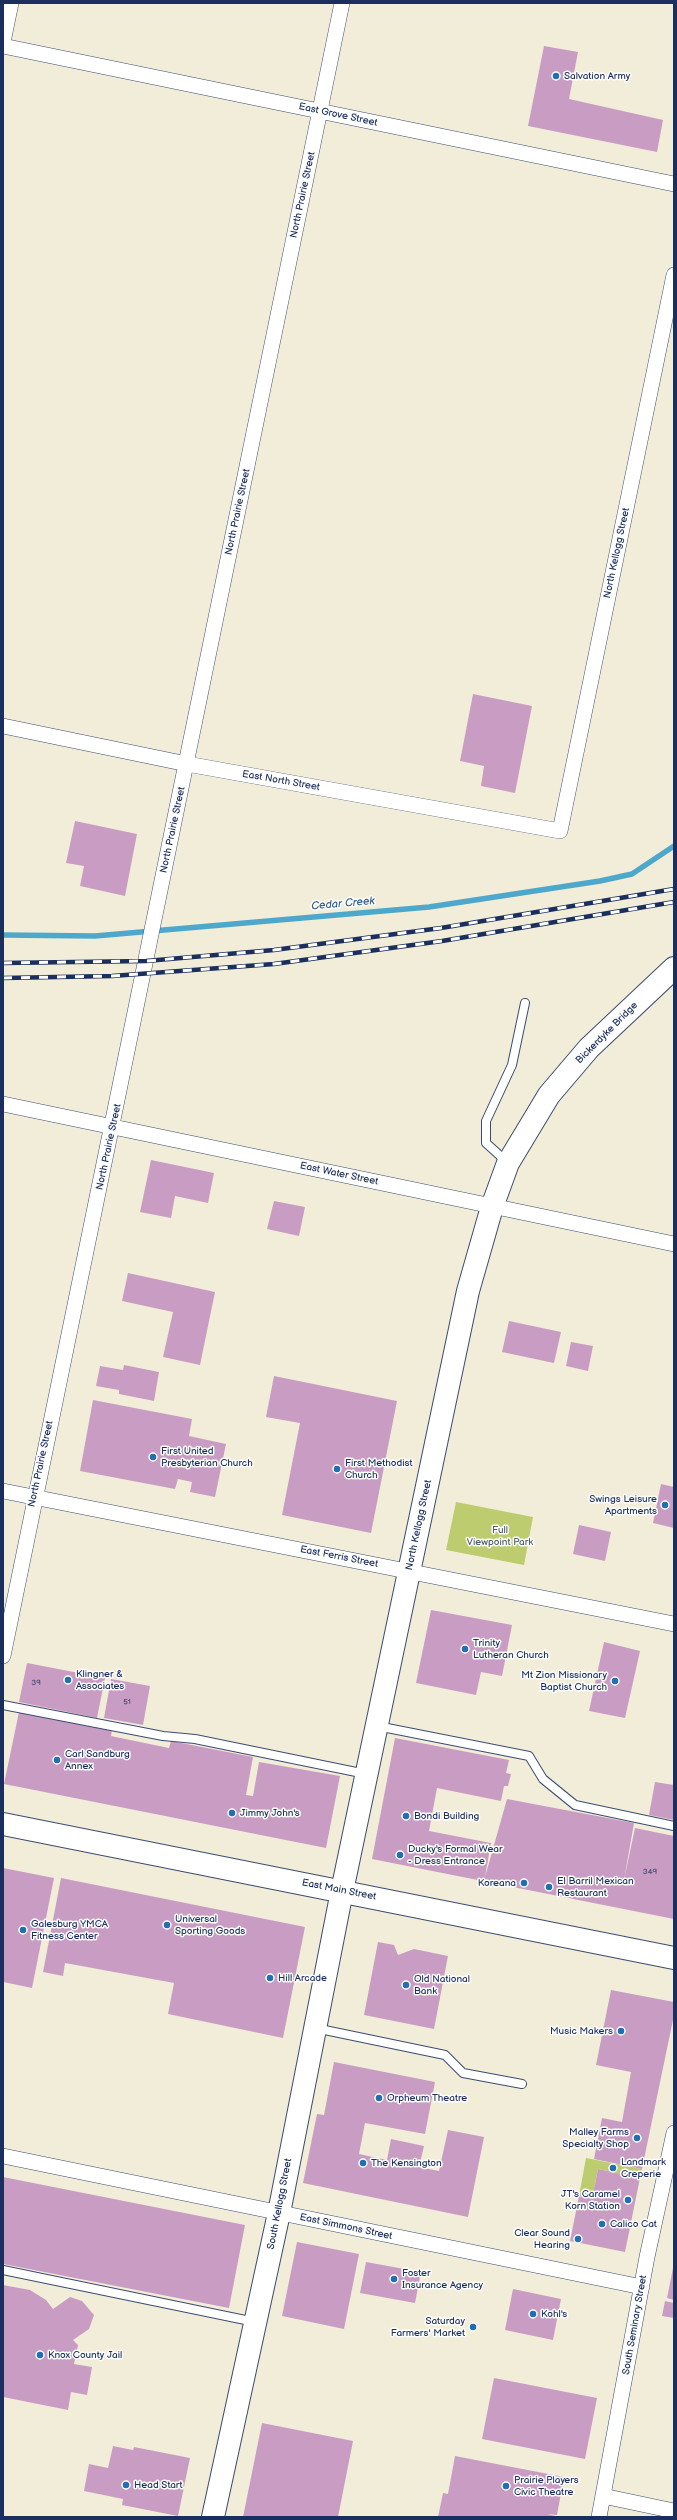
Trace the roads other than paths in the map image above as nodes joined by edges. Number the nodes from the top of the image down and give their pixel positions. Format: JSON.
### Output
{"nodes":[{"id":1,"x":11,"y":3,"type":"edge"},
{"id":2,"x":342,"y":3,"type":"edge"},
{"id":3,"x":3,"y":42,"type":"edge"},
{"id":4,"x":3,"y":46,"type":"edge"},
{"id":5,"x":320,"y":112,"type":"junction"},
{"id":6,"x":674,"y":184,"type":"edge"},
{"id":7,"x":674,"y":275,"type":"edge"},
{"id":8,"x":3,"y":726,"type":"edge"},
{"id":9,"x":187,"y":764,"type":"junction"},
{"id":10,"x":560,"y":831,"type":"joint"},
{"id":11,"x":674,"y":968,"type":"edge"},
{"id":12,"x":525,"y":1003,"type":"dead end"},
{"id":13,"x":3,"y":1104,"type":"edge"},
{"id":14,"x":113,"y":1126,"type":"junction"},
{"id":15,"x":508,"y":1163,"type":"junction"},
{"id":16,"x":492,"y":1207,"type":"junction"},
{"id":17,"x":674,"y":1244,"type":"edge"},
{"id":18,"x":3,"y":1491,"type":"edge"},
{"id":19,"x":34,"y":1497,"type":"junction"},
{"id":20,"x":410,"y":1571,"type":"junction"},
{"id":21,"x":674,"y":1624,"type":"edge"},
{"id":22,"x":3,"y":1656,"type":"edge"},
{"id":23,"x":3,"y":1705,"type":"edge"},
{"id":24,"x":376,"y":1726,"type":"junction"},
{"id":25,"x":366,"y":1774,"type":"junction"},
{"id":26,"x":3,"y":1824,"type":"edge"},
{"id":27,"x":674,"y":1826,"type":"edge"},
{"id":28,"x":342,"y":1891,"type":"junction"},
{"id":29,"x":674,"y":1958,"type":"edge"},
{"id":30,"x":314,"y":2028,"type":"junction"},
{"id":31,"x":522,"y":2084,"type":"dead end"},
{"id":32,"x":674,"y":2133,"type":"edge"},
{"id":33,"x":3,"y":2156,"type":"edge"},
{"id":34,"x":279,"y":2213,"type":"junction"},
{"id":35,"x":3,"y":2270,"type":"edge"},
{"id":36,"x":642,"y":2287,"type":"junction"},
{"id":37,"x":255,"y":2322,"type":"junction"},
{"id":38,"x":603,"y":2496,"type":"junction"},
{"id":39,"x":674,"y":2511,"type":"edge"},
{"id":40,"x":213,"y":2517,"type":"edge"},
{"id":41,"x":599,"y":2517,"type":"edge"}],
"edges":[{"from":1,"to":3,"type":"street"},
{"from":2,"to":5,"type":"street","name":"North Prairie Street"},
{"from":4,"to":5,"type":"street","name":"East Grove Street"},
{"from":5,"to":6,"type":"street","name":"East Grove Street"},
{"from":5,"to":9,"type":"street","name":"North Prairie Street"},
{"from":7,"to":10,"type":"street","name":"North Kellogg Street"},
{"from":8,"to":9,"type":"street","name":"East North Street"},
{"from":9,"to":10,"type":"street","name":"East North Street"},
{"from":9,"to":14,"type":"street","name":"North Prairie Street"},
{"from":11,"to":15,"type":"main road","name":"Bickerdyke Bridge"},
{"from":12,"to":15,"type":"lane"},
{"from":13,"to":14,"type":"street","name":"East Water Street"},
{"from":14,"to":16,"type":"street","name":"East Water Street"},
{"from":14,"to":19,"type":"street","name":"North Prairie Street"},
{"from":15,"to":16,"type":"main road","name":"North Kellogg Street"},
{"from":16,"to":17,"type":"street","name":"East Water Street"},
{"from":16,"to":20,"type":"main road","name":"North Kellogg Street"},
{"from":18,"to":19,"type":"street","name":"East Ferris Street"},
{"from":19,"to":20,"type":"street","name":"East Ferris Street"},
{"from":19,"to":22,"type":"street","name":"North Prairie Street"},
{"from":20,"to":21,"type":"street","name":"East Ferris Street"},
{"from":20,"to":24,"type":"main road","name":"North Kellogg Street"},
{"from":23,"to":25,"type":"lane"},
{"from":24,"to":25,"type":"main road","name":"North Kellogg Street"},
{"from":24,"to":27,"type":"lane"},
{"from":25,"to":28,"type":"main road","name":"North Kellogg Street"},
{"from":26,"to":28,"type":"main road","name":"East Main Street"},
{"from":28,"to":29,"type":"main road","name":"East Main Street"},
{"from":28,"to":30,"type":"main road","name":"South Kellogg Street"},
{"from":30,"to":31,"type":"lane"},
{"from":30,"to":34,"type":"main road","name":"South Kellogg Street"},
{"from":32,"to":36,"type":"street","name":"South Seminary Street"},
{"from":33,"to":34,"type":"street","name":"East Simmons Street"},
{"from":34,"to":36,"type":"street","name":"East Simmons Street"},
{"from":34,"to":37,"type":"main road","name":"South Kellogg Street"},
{"from":35,"to":37,"type":"lane"},
{"from":36,"to":38,"type":"street","name":"South Seminary Street"},
{"from":37,"to":40,"type":"main road","name":"South Kellogg Street"},
{"from":38,"to":39,"type":"street"},
{"from":38,"to":41,"type":"street","name":"South Seminary Street"}]}
